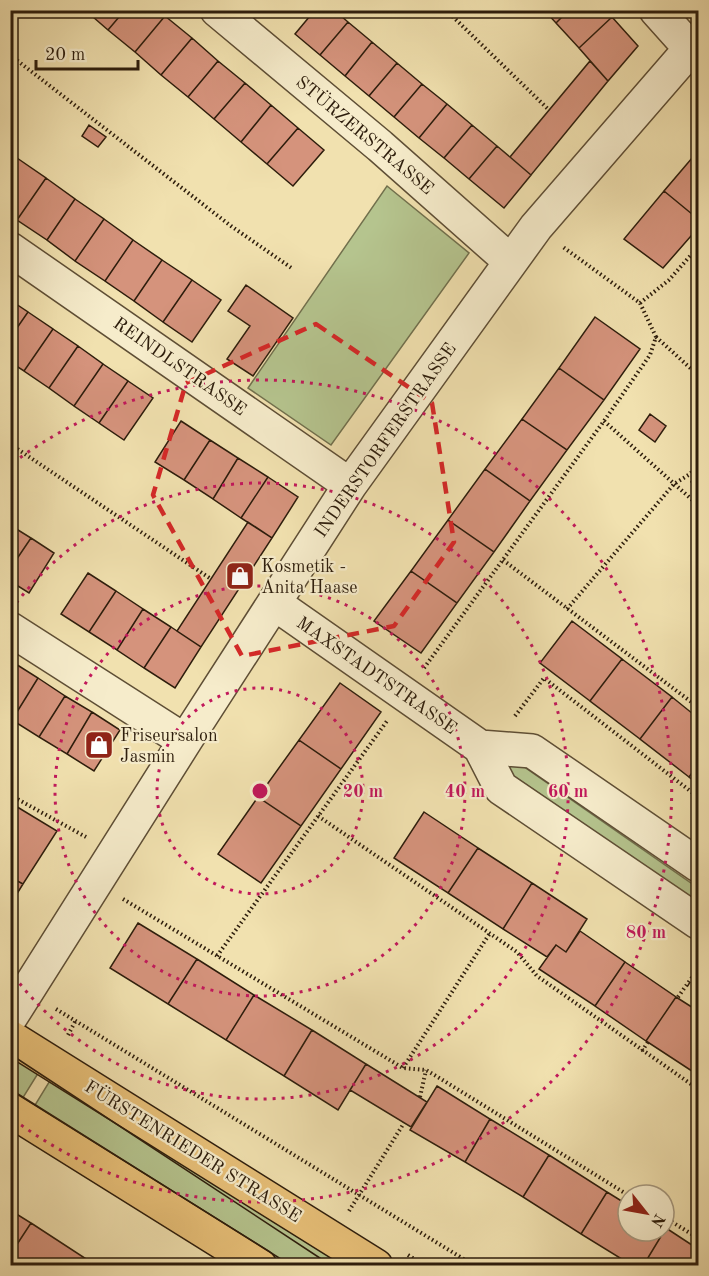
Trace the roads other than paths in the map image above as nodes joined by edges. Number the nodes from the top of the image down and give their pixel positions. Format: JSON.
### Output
{"nodes":[{"id":1,"x":217,"y":10,"type":"edge"},
{"id":2,"x":656,"y":10,"type":"edge"},
{"id":3,"x":694,"y":44,"type":"edge"},
{"id":4,"x":10,"y":249,"type":"edge"},
{"id":5,"x":510,"y":261,"type":"junction"},
{"id":6,"x":350,"y":484,"type":"junction"},
{"id":7,"x":274,"y":603,"type":"junction"},
{"id":8,"x":10,"y":629,"type":"edge"},
{"id":9,"x":185,"y":741,"type":"junction"},
{"id":10,"x":480,"y":747,"type":"junction"},
{"id":11,"x":699,"y":865,"type":"edge"},
{"id":12,"x":699,"y":922,"type":"edge"},
{"id":13,"x":10,"y":1018,"type":"edge"},
{"id":14,"x":10,"y":1037,"type":"edge"},
{"id":15,"x":10,"y":1110,"type":"edge"},
{"id":16,"x":260,"y":1266,"type":"edge"},
{"id":17,"x":376,"y":1266,"type":"edge"}],
"edges":[{"from":1,"to":5,"type":"street","name":"STÜRZERSTRASSE"},
{"from":2,"to":3,"type":"street"},
{"from":3,"to":5,"type":"street","name":"INDERSTORFERSTRASSE"},
{"from":4,"to":6,"type":"street","name":"REINDLSTRASSE"},
{"from":5,"to":6,"type":"street","name":"INDERSTORFERSTRASSE"},
{"from":6,"to":7,"type":"street","name":"INDERSTORFERSTRASSE"},
{"from":7,"to":9,"type":"street","name":"INDERSTORFERSTRASSE"},
{"from":7,"to":10,"type":"street","name":"MAXSTADTSTRASSE"},
{"from":8,"to":9,"type":"street"},
{"from":9,"to":13,"type":"street","name":"INDERSTORFERSTRASSE"},
{"from":10,"to":11,"type":"street"},
{"from":10,"to":12,"type":"street","name":"MAXSTADTSTRASSE"},
{"from":14,"to":17,"type":"main road","name":"FÜRSTENRIEDER STRASSE"},
{"from":15,"to":16,"type":"main road"}]}
